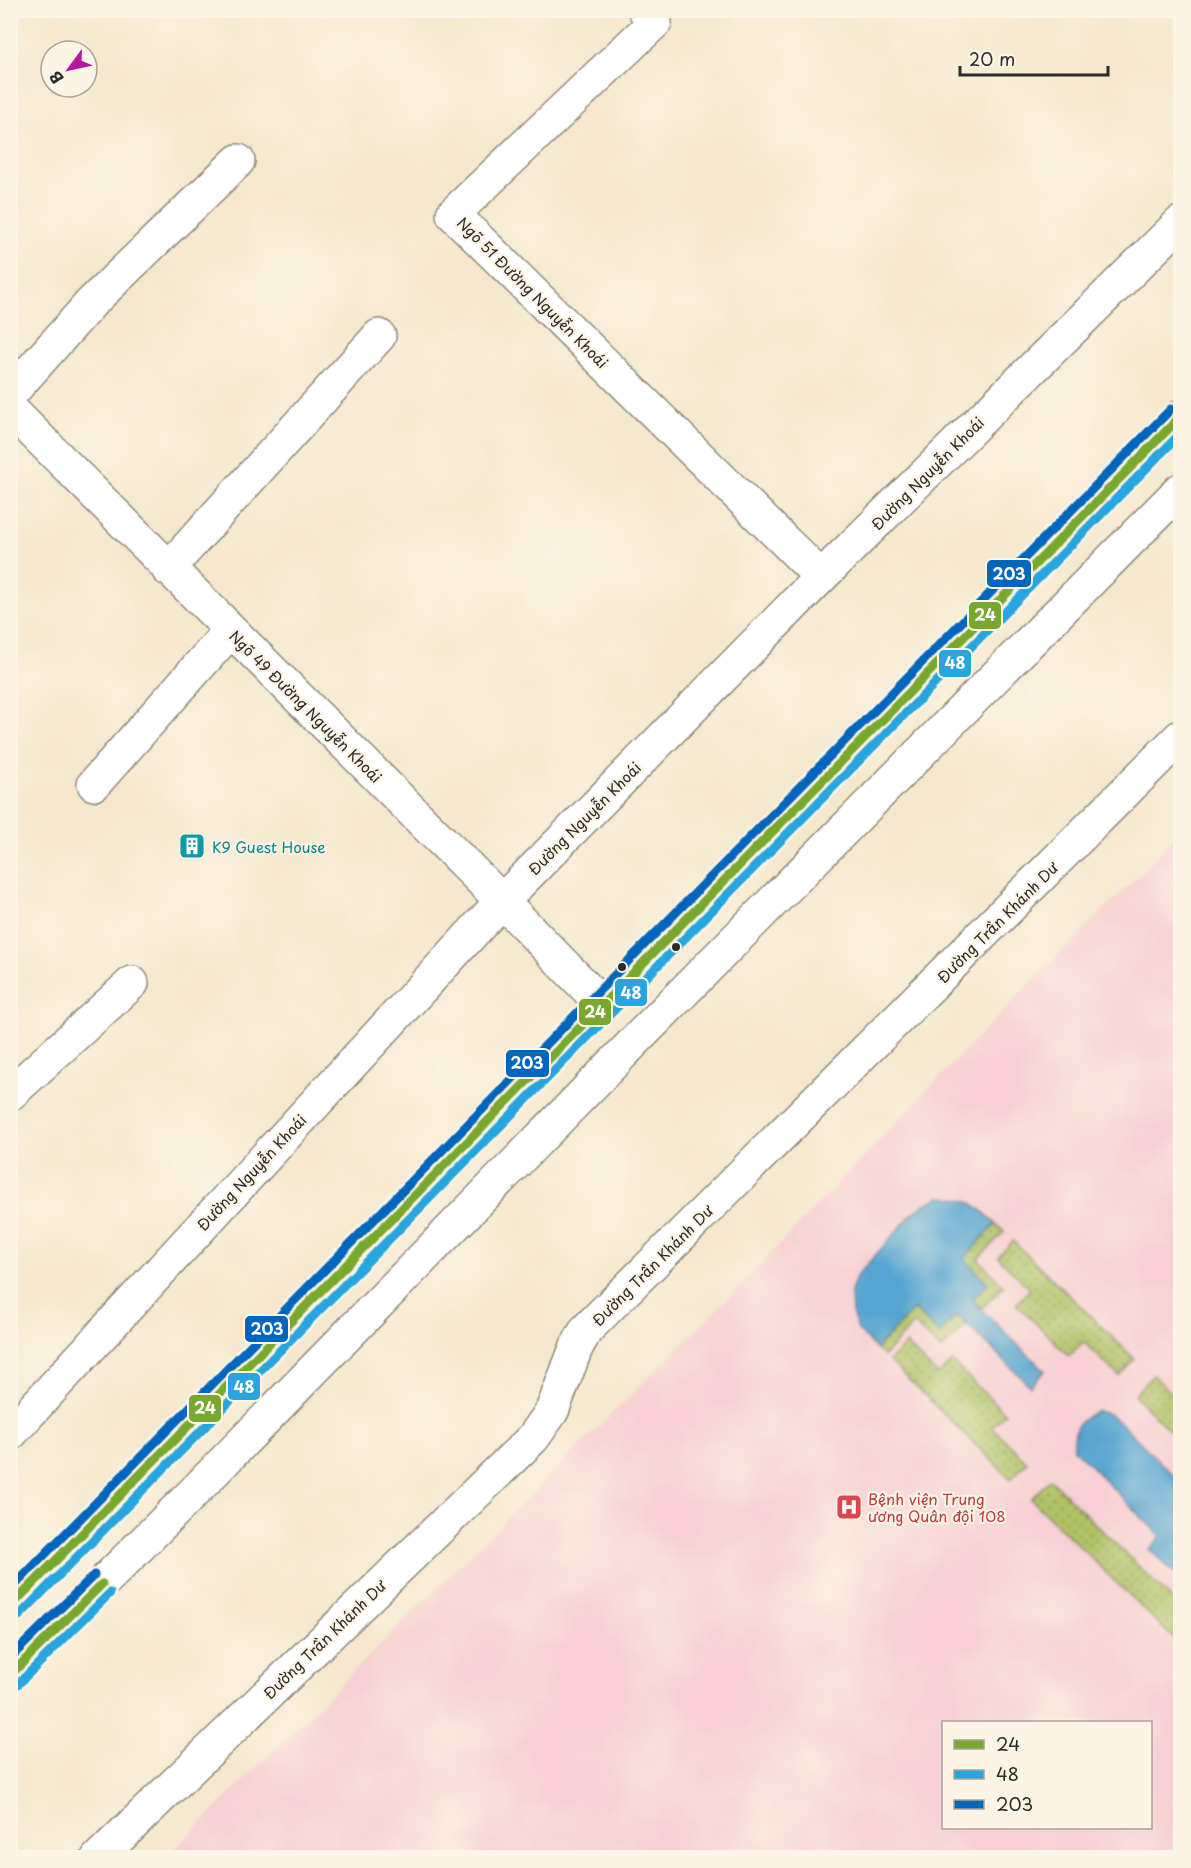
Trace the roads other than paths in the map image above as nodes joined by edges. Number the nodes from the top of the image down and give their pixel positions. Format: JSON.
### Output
{"nodes":[{"id":1,"x":645,"y":10,"type":"edge"},
{"id":2,"x":238,"y":161,"type":"dead end"},
{"id":3,"x":1180,"y":223,"type":"edge"},
{"id":4,"x":379,"y":336,"type":"dead end"},
{"id":5,"x":10,"y":394,"type":"edge"},
{"id":6,"x":10,"y":409,"type":"edge"},
{"id":7,"x":1180,"y":417,"type":"edge"},
{"id":8,"x":1180,"y":490,"type":"edge"},
{"id":9,"x":168,"y":569,"type":"junction"},
{"id":10,"x":821,"y":577,"type":"junction"},
{"id":11,"x":230,"y":631,"type":"junction"},
{"id":12,"x":1180,"y":737,"type":"edge"},
{"id":13,"x":94,"y":784,"type":"dead end"},
{"id":14,"x":502,"y":901,"type":"junction"},
{"id":15,"x":132,"y":983,"type":"dead end"},
{"id":16,"x":602,"y":1004,"type":"junction"},
{"id":17,"x":10,"y":1094,"type":"edge"},
{"id":18,"x":10,"y":1434,"type":"edge"},
{"id":19,"x":10,"y":1608,"type":"edge"},
{"id":20,"x":10,"y":1675,"type":"edge"},
{"id":21,"x":98,"y":1857,"type":"edge"}],
"edges":[{"from":1,"to":10,"type":"main road","name":"Ngõ 51 Đường Nguyễn Khoái"},
{"from":2,"to":5,"type":"main road"},
{"from":3,"to":10,"type":"main road","name":"Đường Nguyễn Khoái"},
{"from":4,"to":9,"type":"main road"},
{"from":6,"to":9,"type":"main road","name":"Ngõ 49 Đường Nguyễn Khoái"},
{"from":7,"to":16,"type":"main road"},
{"from":8,"to":20,"type":"main road"},
{"from":9,"to":11,"type":"main road","name":"Ngõ 49 Đường Nguyễn Khoái"},
{"from":10,"to":14,"type":"main road","name":"Đường Nguyễn Khoái"},
{"from":11,"to":13,"type":"main road"},
{"from":11,"to":14,"type":"main road","name":"Ngõ 49 Đường Nguyễn Khoái"},
{"from":12,"to":21,"type":"main road","name":"Đường Trần Khánh Dư"},
{"from":14,"to":16,"type":"main road","name":"Ngõ 49 Đường Nguyễn Khoái"},
{"from":14,"to":18,"type":"main road","name":"Đường Nguyễn Khoái"},
{"from":15,"to":17,"type":"main road"},
{"from":16,"to":19,"type":"main road"}]}
